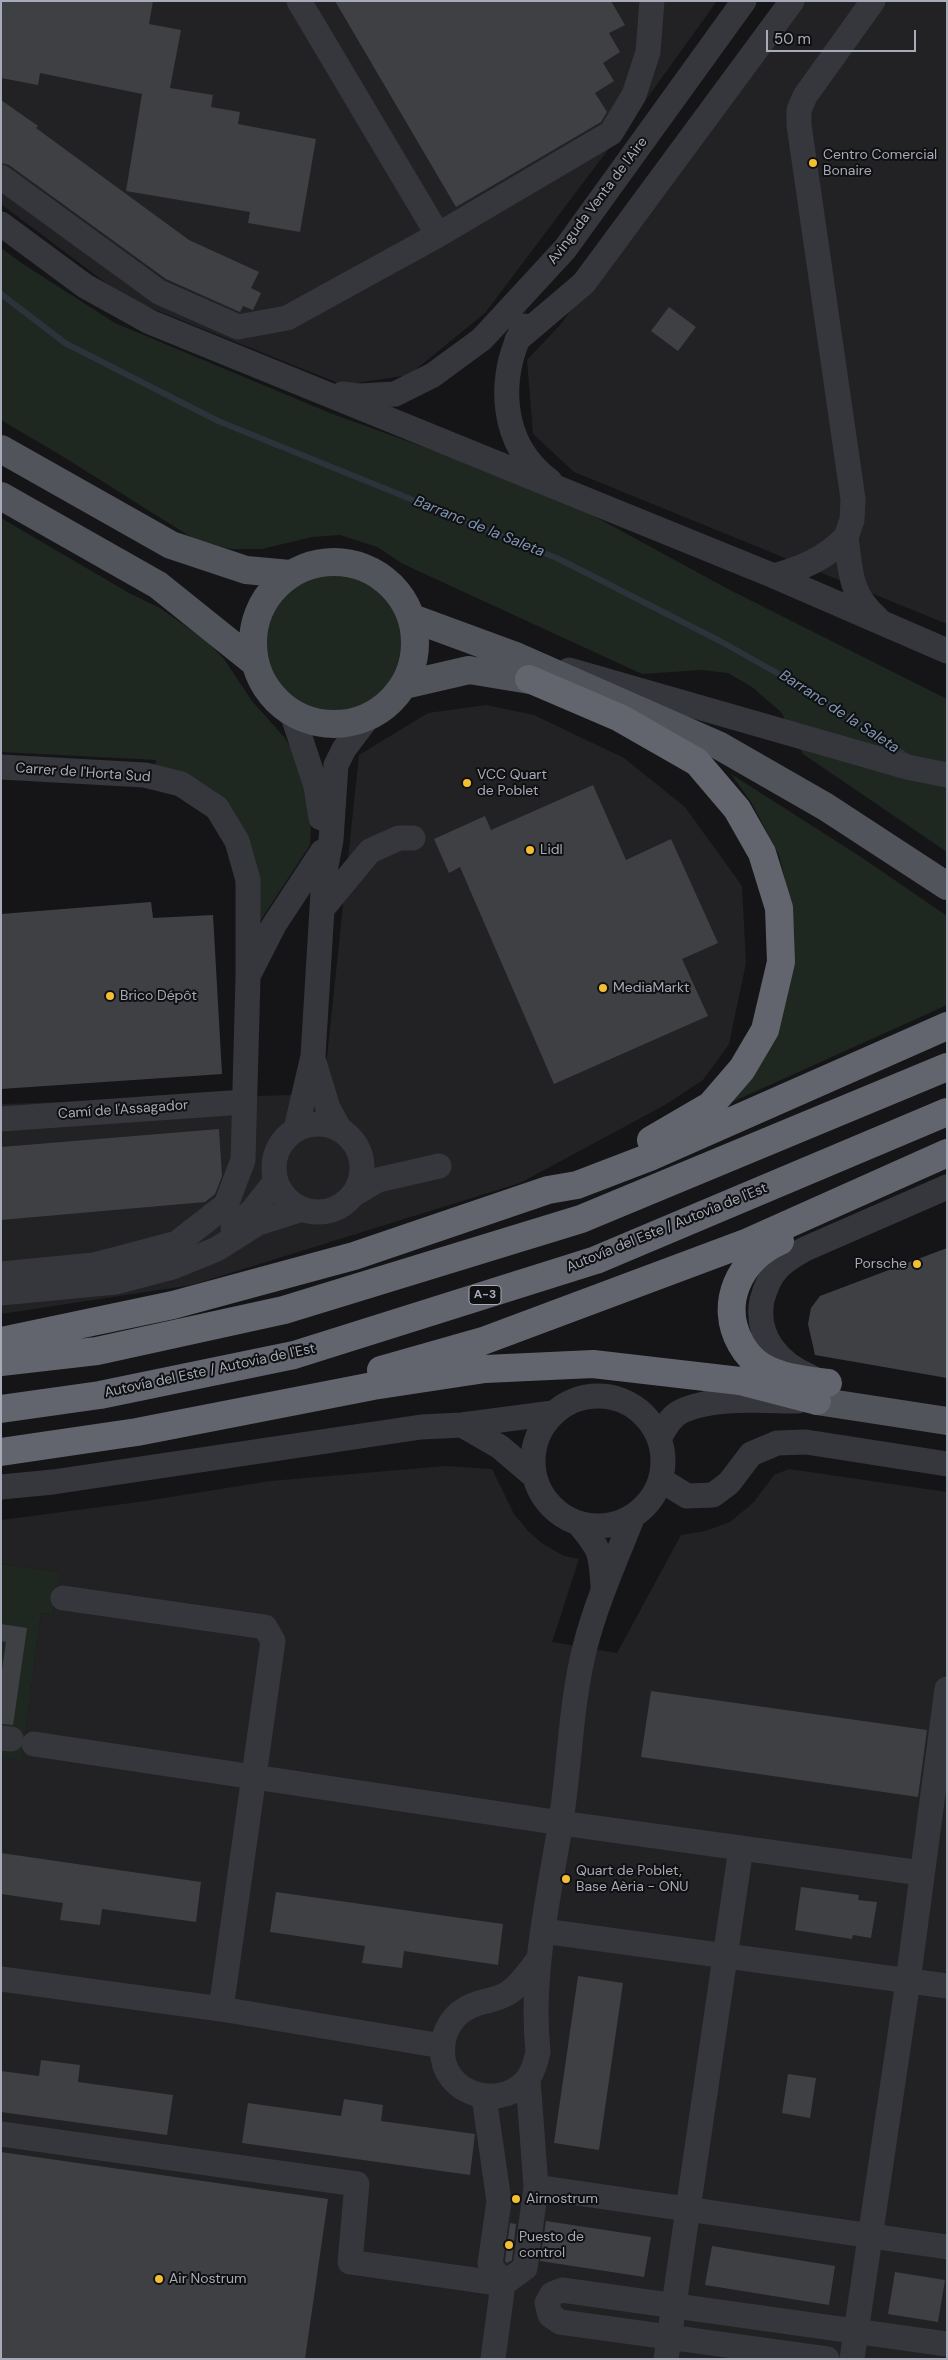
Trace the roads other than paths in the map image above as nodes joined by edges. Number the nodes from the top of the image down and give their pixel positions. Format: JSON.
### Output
{"nodes":[{"id":1,"x":299,"y":1,"type":"edge"},
{"id":2,"x":652,"y":1,"type":"edge"},
{"id":3,"x":744,"y":1,"type":"edge"},
{"id":4,"x":792,"y":1,"type":"edge"},
{"id":5,"x":873,"y":1,"type":"edge"},
{"id":6,"x":1,"y":177,"type":"edge"},
{"id":7,"x":1,"y":224,"type":"edge"},
{"id":8,"x":438,"y":235,"type":"junction"},
{"id":9,"x":565,"y":249,"type":"junction"},
{"id":10,"x":517,"y":340,"type":"junction"},
{"id":11,"x":312,"y":389,"type":"junction"},
{"id":12,"x":1,"y":449,"type":"edge"},
{"id":13,"x":572,"y":493,"type":"junction"},
{"id":14,"x":1,"y":496,"type":"edge"},
{"id":15,"x":846,"y":537,"type":"junction"},
{"id":16,"x":290,"y":574,"type":"junction"},
{"id":17,"x":774,"y":576,"type":"junction"},
{"id":18,"x":412,"y":618,"type":"junction"},
{"id":19,"x":882,"y":623,"type":"junction"},
{"id":20,"x":947,"y":651,"type":"edge"},
{"id":21,"x":254,"y":662,"type":"junction"},
{"id":22,"x":523,"y":668,"type":"junction"},
{"id":23,"x":404,"y":685,"type":"junction"},
{"id":24,"x":292,"y":713,"type":"junction"},
{"id":25,"x":369,"y":716,"type":"junction"},
{"id":26,"x":1,"y":767,"type":"edge"},
{"id":27,"x":947,"y":775,"type":"edge"},
{"id":28,"x":413,"y":838,"type":"dead end"},
{"id":29,"x":322,"y":852,"type":"junction"},
{"id":30,"x":324,"y":876,"type":"junction"},
{"id":31,"x":947,"y":886,"type":"edge"},
{"id":32,"x":322,"y":909,"type":"junction"},
{"id":33,"x":248,"y":977,"type":"junction"},
{"id":34,"x":947,"y":1026,"type":"edge"},
{"id":35,"x":312,"y":1056,"type":"junction"},
{"id":36,"x":947,"y":1067,"type":"edge"},
{"id":37,"x":244,"y":1102,"type":"junction"},
{"id":38,"x":947,"y":1112,"type":"edge"},
{"id":39,"x":1,"y":1118,"type":"edge"},
{"id":40,"x":340,"y":1128,"type":"junction"},
{"id":41,"x":296,"y":1129,"type":"junction"},
{"id":42,"x":360,"y":1151,"type":"junction"},
{"id":43,"x":947,"y":1154,"type":"edge"},
{"id":44,"x":947,"y":1165,"type":"edge"},
{"id":45,"x":276,"y":1182,"type":"junction"},
{"id":46,"x":947,"y":1187,"type":"edge"},
{"id":47,"x":548,"y":1190,"type":"junction"},
{"id":48,"x":356,"y":1193,"type":"junction"},
{"id":49,"x":302,"y":1209,"type":"junction"},
{"id":50,"x":173,"y":1267,"type":"junction"},
{"id":51,"x":1,"y":1274,"type":"edge"},
{"id":52,"x":1,"y":1293,"type":"edge"},
{"id":53,"x":1,"y":1341,"type":"edge"},
{"id":54,"x":1,"y":1362,"type":"edge"},
{"id":55,"x":822,"y":1392,"type":"junction"},
{"id":56,"x":947,"y":1402,"type":"edge"},
{"id":57,"x":1,"y":1409,"type":"edge"},
{"id":58,"x":230,"y":1413,"type":"junction"},
{"id":59,"x":553,"y":1413,"type":"junction"},
{"id":60,"x":947,"y":1421,"type":"edge"},
{"id":61,"x":462,"y":1426,"type":"junction"},
{"id":62,"x":660,"y":1437,"type":"junction"},
{"id":63,"x":1,"y":1452,"type":"edge"},
{"id":64,"x":947,"y":1464,"type":"edge"},
{"id":65,"x":534,"y":1476,"type":"junction"},
{"id":66,"x":662,"y":1480,"type":"junction"},
{"id":67,"x":1,"y":1487,"type":"edge"},
{"id":68,"x":633,"y":1516,"type":"junction"},
{"id":69,"x":578,"y":1523,"type":"junction"},
{"id":70,"x":604,"y":1591,"type":"junction"},
{"id":71,"x":64,"y":1598,"type":"dead end"},
{"id":72,"x":947,"y":1689,"type":"edge"},
{"id":73,"x":15,"y":1740,"type":"edge"},
{"id":74,"x":254,"y":1775,"type":"junction"},
{"id":75,"x":561,"y":1823,"type":"junction"},
{"id":76,"x":741,"y":1848,"type":"junction"},
{"id":77,"x":921,"y":1873,"type":"junction"},
{"id":78,"x":543,"y":1931,"type":"junction"},
{"id":79,"x":726,"y":1956,"type":"junction"},
{"id":80,"x":539,"y":1959,"type":"junction"},
{"id":81,"x":1,"y":1979,"type":"edge"},
{"id":82,"x":908,"y":1981,"type":"junction"},
{"id":83,"x":947,"y":1986,"type":"edge"},
{"id":84,"x":491,"y":2002,"type":"junction"},
{"id":85,"x":221,"y":2009,"type":"junction"},
{"id":86,"x":536,"y":2038,"type":"junction"},
{"id":87,"x":442,"y":2046,"type":"junction"},
{"id":88,"x":528,"y":2078,"type":"junction"},
{"id":89,"x":484,"y":2097,"type":"junction"},
{"id":90,"x":1,"y":2134,"type":"edge"},
{"id":91,"x":535,"y":2196,"type":"junction"},
{"id":92,"x":498,"y":2201,"type":"junction"},
{"id":93,"x":689,"y":2210,"type":"junction"},
{"id":94,"x":871,"y":2236,"type":"junction"},
{"id":95,"x":947,"y":2247,"type":"edge"},
{"id":96,"x":503,"y":2284,"type":"junction"},
{"id":97,"x":674,"y":2306,"type":"junction"},
{"id":98,"x":856,"y":2331,"type":"junction"},
{"id":99,"x":947,"y":2344,"type":"edge"},
{"id":100,"x":668,"y":2348,"type":"edge"},
{"id":101,"x":493,"y":2359,"type":"edge"},
{"id":102,"x":827,"y":2359,"type":"edge"},
{"id":103,"x":852,"y":2359,"type":"edge"}],
"edges":[{"from":1,"to":8,"type":"street"},
{"from":2,"to":8,"type":"street"},
{"from":3,"to":9,"type":"street","name":"Avinguda Venta de l'Aire"},
{"from":4,"to":10,"type":"street"},
{"from":5,"to":15,"type":"street"},
{"from":6,"to":8,"type":"street"},
{"from":7,"to":11,"type":"street"},
{"from":9,"to":10,"type":"street"},
{"from":9,"to":11,"type":"street","name":"Avinguda Venta de l'Aire"},
{"from":10,"to":13,"type":"street"},
{"from":11,"to":13,"type":"street"},
{"from":12,"to":16,"type":"main road"},
{"from":13,"to":17,"type":"street"},
{"from":14,"to":21,"type":"main road"},
{"from":15,"to":17,"type":"street"},
{"from":15,"to":19,"type":"street"},
{"from":16,"to":18,"type":"main road"},
{"from":16,"to":21,"type":"main road"},
{"from":17,"to":19,"type":"street"},
{"from":18,"to":22,"type":"main road"},
{"from":18,"to":23,"type":"main road"},
{"from":19,"to":20,"type":"street"},
{"from":21,"to":24,"type":"main road"},
{"from":22,"to":23,"type":"main road"},
{"from":22,"to":27,"type":"street"},
{"from":22,"to":31,"type":"main road"},
{"from":22,"to":47,"type":"highway"},
{"from":23,"to":25,"type":"main road"},
{"from":24,"to":25,"type":"main road"},
{"from":24,"to":29,"type":"street"},
{"from":25,"to":30,"type":"street"},
{"from":26,"to":33,"type":"street","name":"Carrer de l'Horta Sud"},
{"from":28,"to":32,"type":"street"},
{"from":29,"to":30,"type":"street"},
{"from":29,"to":33,"type":"street"},
{"from":30,"to":32,"type":"street"},
{"from":32,"to":35,"type":"street"},
{"from":33,"to":37,"type":"street"},
{"from":34,"to":47,"type":"highway"},
{"from":35,"to":40,"type":"street"},
{"from":35,"to":41,"type":"street"},
{"from":36,"to":54,"type":"highway"},
{"from":37,"to":39,"type":"street","name":"Camí de l'Assagador"},
{"from":37,"to":51,"type":"street"},
{"from":38,"to":57,"type":"highway","name":"Autovía del Este / Autovia de l'Est","number":"A-3"},
{"from":40,"to":41,"type":"street"},
{"from":40,"to":42,"type":"street"},
{"from":41,"to":45,"type":"street"},
{"from":42,"to":48,"type":"street"},
{"from":42,"to":48,"type":"street"},
{"from":43,"to":58,"type":"highway"},
{"from":44,"to":55,"type":"highway"},
{"from":45,"to":49,"type":"street"},
{"from":45,"to":50,"type":"street"},
{"from":46,"to":55,"type":"street"},
{"from":47,"to":53,"type":"highway"},
{"from":48,"to":49,"type":"street"},
{"from":49,"to":50,"type":"street"},
{"from":50,"to":52,"type":"street"},
{"from":55,"to":56,"type":"main road"},
{"from":55,"to":58,"type":"highway"},
{"from":55,"to":60,"type":"main road"},
{"from":55,"to":62,"type":"street"},
{"from":58,"to":63,"type":"highway"},
{"from":59,"to":61,"type":"street"},
{"from":59,"to":62,"type":"street"},
{"from":59,"to":65,"type":"street"},
{"from":61,"to":65,"type":"street"},
{"from":61,"to":67,"type":"street"},
{"from":62,"to":66,"type":"street"},
{"from":64,"to":66,"type":"street"},
{"from":65,"to":69,"type":"street"},
{"from":66,"to":68,"type":"street"},
{"from":68,"to":69,"type":"street"},
{"from":68,"to":70,"type":"street"},
{"from":69,"to":70,"type":"street"},
{"from":70,"to":75,"type":"street"},
{"from":71,"to":74,"type":"street"},
{"from":72,"to":77,"type":"street"},
{"from":73,"to":74,"type":"street"},
{"from":74,"to":75,"type":"street"},
{"from":74,"to":85,"type":"street"},
{"from":75,"to":76,"type":"street"},
{"from":75,"to":78,"type":"street"},
{"from":76,"to":77,"type":"street"},
{"from":76,"to":79,"type":"street"},
{"from":77,"to":82,"type":"street"},
{"from":78,"to":79,"type":"street"},
{"from":78,"to":80,"type":"street"},
{"from":79,"to":82,"type":"street"},
{"from":79,"to":93,"type":"street"},
{"from":80,"to":84,"type":"street"},
{"from":80,"to":86,"type":"street"},
{"from":81,"to":85,"type":"street"},
{"from":82,"to":83,"type":"street"},
{"from":82,"to":94,"type":"street"},
{"from":84,"to":86,"type":"street"},
{"from":84,"to":87,"type":"street"},
{"from":85,"to":87,"type":"street"},
{"from":86,"to":88,"type":"street"},
{"from":87,"to":89,"type":"street"},
{"from":88,"to":89,"type":"street"},
{"from":88,"to":91,"type":"street"},
{"from":89,"to":92,"type":"street"},
{"from":90,"to":96,"type":"street"},
{"from":91,"to":92,"type":"street"},
{"from":91,"to":93,"type":"street"},
{"from":91,"to":96,"type":"street"},
{"from":92,"to":96,"type":"street"},
{"from":93,"to":94,"type":"street"},
{"from":93,"to":97,"type":"street"},
{"from":94,"to":95,"type":"street"},
{"from":94,"to":98,"type":"street"},
{"from":96,"to":101,"type":"street"},
{"from":97,"to":98,"type":"street"},
{"from":97,"to":100,"type":"street"},
{"from":97,"to":100,"type":"street"},
{"from":98,"to":99,"type":"street"},
{"from":98,"to":103,"type":"street"},
{"from":100,"to":102,"type":"street"}]}
